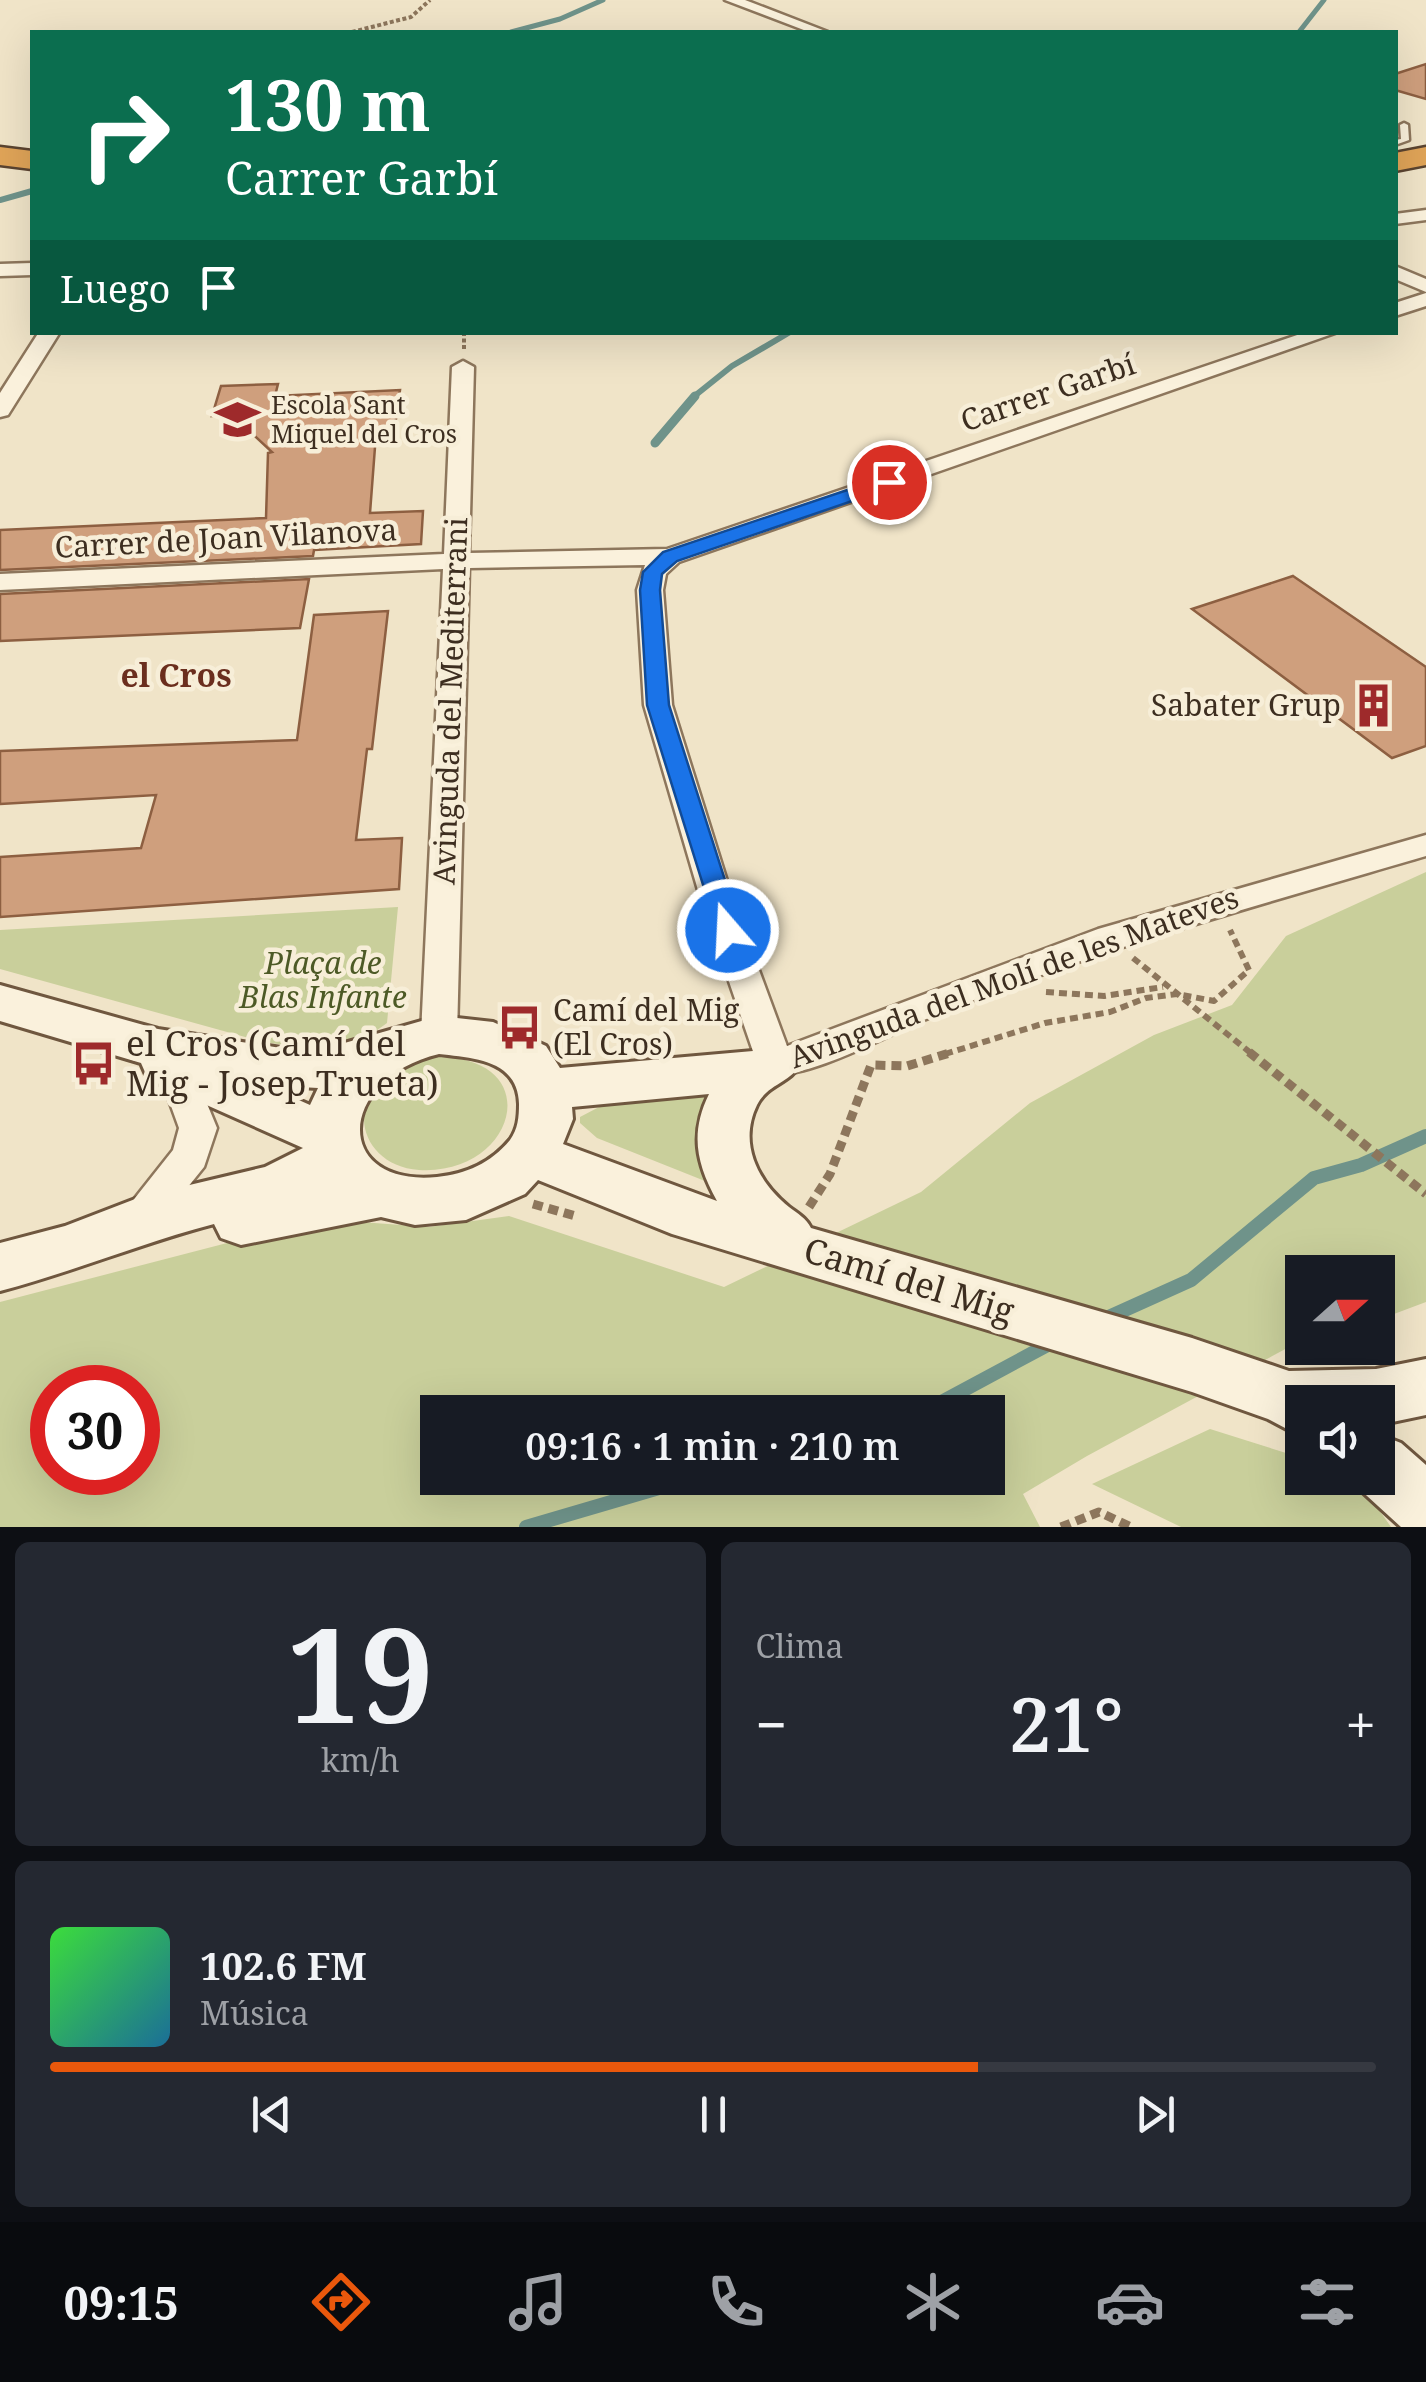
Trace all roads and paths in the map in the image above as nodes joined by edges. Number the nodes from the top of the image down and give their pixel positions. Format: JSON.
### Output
{"nodes":[{"id":1,"x":430,"y":0,"type":"edge"},
{"id":2,"x":732,"y":0,"type":"edge"},
{"id":3,"x":360,"y":30,"type":"edge"},
{"id":4,"x":815,"y":30,"type":"edge"},
{"id":5,"x":1404,"y":125,"type":"dead end"},
{"id":6,"x":0,"y":139,"type":"edge"},
{"id":7,"x":1398,"y":142,"type":"edge"},
{"id":8,"x":23,"y":154,"type":"edge"},
{"id":9,"x":1426,"y":156,"type":"edge"},
{"id":10,"x":1398,"y":161,"type":"edge"},
{"id":11,"x":1426,"y":174,"type":"edge"},
{"id":12,"x":1398,"y":179,"type":"edge"},
{"id":13,"x":1426,"y":215,"type":"edge"},
{"id":14,"x":1398,"y":220,"type":"edge"},
{"id":15,"x":30,"y":269,"type":"edge"},
{"id":16,"x":0,"y":270,"type":"edge"},
{"id":17,"x":1398,"y":273,"type":"edge"},
{"id":18,"x":1426,"y":286,"type":"edge"},
{"id":19,"x":1426,"y":299,"type":"edge"},
{"id":20,"x":1398,"y":309,"type":"edge"},
{"id":21,"x":48,"y":335,"type":"edge"},
{"id":22,"x":1319,"y":335,"type":"edge"},
{"id":23,"x":464,"y":367,"type":"dead end"},
{"id":24,"x":0,"y":410,"type":"edge"},
{"id":25,"x":670,"y":556,"type":"junction"},
{"id":26,"x":456,"y":561,"type":"junction"},
{"id":27,"x":0,"y":582,"type":"edge"},
{"id":28,"x":1426,"y":845,"type":"edge"},
{"id":29,"x":1218,"y":903,"type":"junction"},
{"id":30,"x":1039,"y":992,"type":"dead end"},
{"id":31,"x":1177,"y":994,"type":"junction"},
{"id":32,"x":0,"y":1004,"type":"edge"},
{"id":33,"x":439,"y":1035,"type":"junction"},
{"id":34,"x":112,"y":1038,"type":"junction"},
{"id":35,"x":385,"y":1052,"type":"junction"},
{"id":36,"x":765,"y":1066,"type":"junction"},
{"id":37,"x":176,"y":1070,"type":"junction"},
{"id":38,"x":547,"y":1089,"type":"junction"},
{"id":39,"x":335,"y":1146,"type":"junction"},
{"id":40,"x":533,"y":1155,"type":"junction"},
{"id":41,"x":381,"y":1194,"type":"junction"},
{"id":42,"x":1426,"y":1194,"type":"edge"},
{"id":43,"x":136,"y":1222,"type":"junction"},
{"id":44,"x":808,"y":1229,"type":"junction"},
{"id":45,"x":73,"y":1248,"type":"junction"},
{"id":46,"x":0,"y":1267,"type":"edge"},
{"id":47,"x":1426,"y":1388,"type":"edge"},
{"id":48,"x":1395,"y":1394,"type":"edge"},
{"id":49,"x":1285,"y":1400,"type":"edge"},
{"id":50,"x":1395,"y":1479,"type":"edge"},
{"id":51,"x":1426,"y":1507,"type":"edge"},
{"id":52,"x":1060,"y":1527,"type":"edge"},
{"id":53,"x":1131,"y":1527,"type":"edge"}],
"edges":[{"from":1,"to":3,"type":"path"},
{"from":2,"to":4,"type":"street"},
{"from":5,"to":7,"type":"lane"},
{"from":6,"to":8,"type":"highway"},
{"from":9,"to":10,"type":"highway"},
{"from":11,"to":12,"type":"highway"},
{"from":13,"to":14,"type":"street"},
{"from":15,"to":16,"type":"street"},
{"from":17,"to":18,"type":"street"},
{"from":19,"to":20,"type":"street"},
{"from":21,"to":24,"type":"street"},
{"from":22,"to":25,"type":"street","name":"Carrer Garbí"},
{"from":23,"to":26,"type":"street","name":"Avinguda del Mediterrani"},
{"from":25,"to":26,"type":"street","name":"Carrer Garbí"},
{"from":25,"to":36,"type":"street"},
{"from":26,"to":27,"type":"street","name":"Carrer de Joan Vilanova"},
{"from":26,"to":33,"type":"street","name":"Avinguda del Mediterrani"},
{"from":28,"to":29,"type":"street","name":"Avinguda del Molí de les Mateves"},
{"from":29,"to":31,"type":"path"},
{"from":29,"to":36,"type":"street","name":"Avinguda del Molí de les Mateves"},
{"from":30,"to":31,"type":"path"},
{"from":31,"to":42,"type":"path"},
{"from":31,"to":44,"type":"path"},
{"from":32,"to":34,"type":"street"},
{"from":33,"to":35,"type":"street"},
{"from":33,"to":38,"type":"street"},
{"from":34,"to":35,"type":"street"},
{"from":34,"to":37,"type":"street"},
{"from":35,"to":39,"type":"street"},
{"from":36,"to":38,"type":"street"},
{"from":36,"to":44,"type":"street"},
{"from":37,"to":39,"type":"street"},
{"from":37,"to":43,"type":"street"},
{"from":38,"to":40,"type":"street"},
{"from":39,"to":41,"type":"street"},
{"from":39,"to":43,"type":"street"},
{"from":40,"to":41,"type":"street"},
{"from":40,"to":44,"type":"street","name":"Camí del Mig"},
{"from":41,"to":45,"type":"street"},
{"from":43,"to":45,"type":"street"},
{"from":44,"to":49,"type":"street","name":"Camí del Mig"},
{"from":45,"to":46,"type":"street"},
{"from":47,"to":48,"type":"street","name":"Camí del Mig"},
{"from":50,"to":51,"type":"street"},
{"from":52,"to":53,"type":"path"}]}
